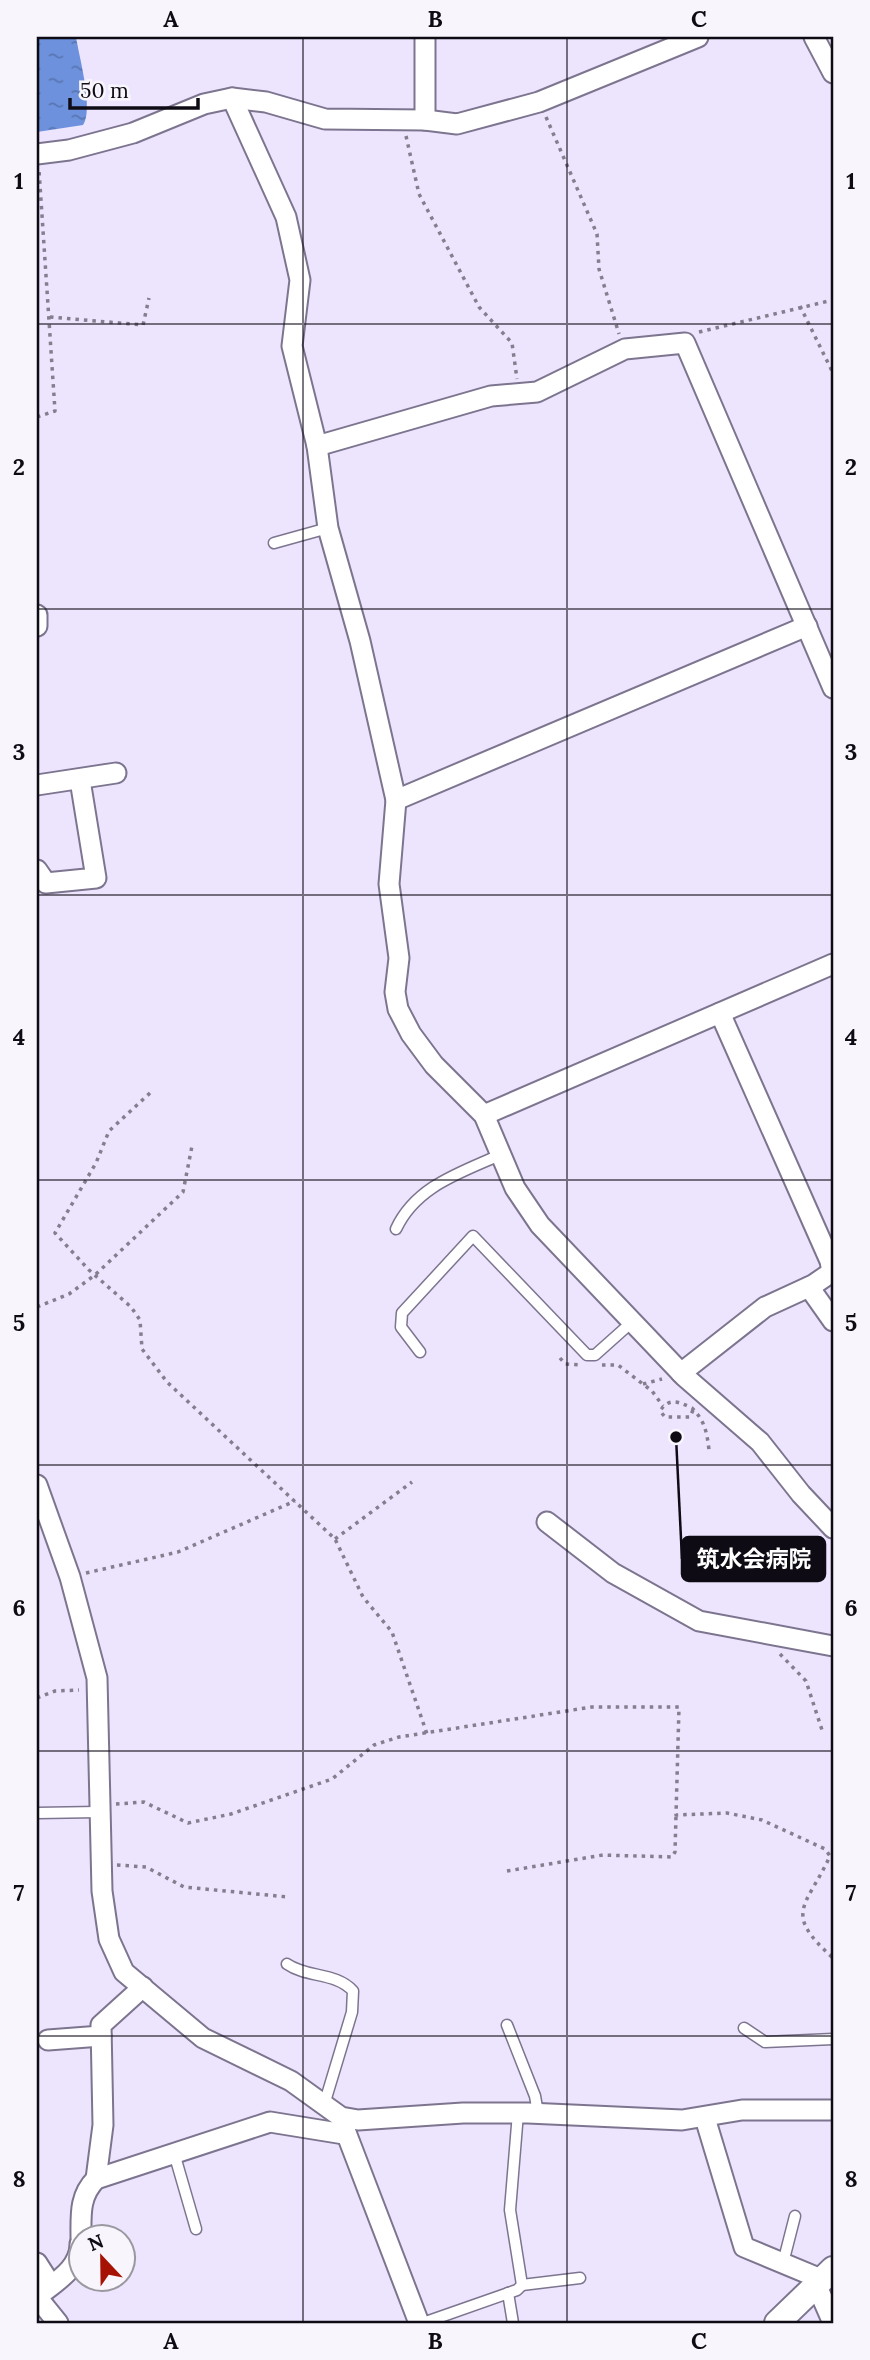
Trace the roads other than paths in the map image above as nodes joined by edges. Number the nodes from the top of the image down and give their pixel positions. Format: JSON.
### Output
{"nodes":[{"id":1,"x":425,"y":37,"type":"edge"},
{"id":2,"x":814,"y":37,"type":"edge"},
{"id":3,"x":683,"y":39,"type":"edge"},
{"id":4,"x":833,"y":73,"type":"edge"},
{"id":5,"x":232,"y":98,"type":"junction"},
{"id":6,"x":425,"y":120,"type":"junction"},
{"id":7,"x":37,"y":154,"type":"edge"},
{"id":8,"x":317,"y":446,"type":"junction"},
{"id":9,"x":328,"y":528,"type":"junction"},
{"id":10,"x":274,"y":543,"type":"dead end"},
{"id":11,"x":37,"y":615,"type":"edge"},
{"id":12,"x":37,"y":626,"type":"edge"},
{"id":13,"x":807,"y":626,"type":"junction"},
{"id":14,"x":833,"y":688,"type":"edge"},
{"id":15,"x":116,"y":773,"type":"dead end"},
{"id":16,"x":79,"y":780,"type":"junction"},
{"id":17,"x":37,"y":785,"type":"edge"},
{"id":18,"x":396,"y":800,"type":"junction"},
{"id":19,"x":37,"y":870,"type":"edge"},
{"id":20,"x":833,"y":964,"type":"edge"},
{"id":21,"x":720,"y":1013,"type":"junction"},
{"id":22,"x":484,"y":1115,"type":"junction"},
{"id":23,"x":502,"y":1154,"type":"junction"},
{"id":24,"x":396,"y":1229,"type":"dead end"},
{"id":25,"x":809,"y":1287,"type":"junction"},
{"id":26,"x":833,"y":1321,"type":"edge"},
{"id":27,"x":632,"y":1322,"type":"junction"},
{"id":28,"x":420,"y":1352,"type":"dead end"},
{"id":29,"x":681,"y":1373,"type":"junction"},
{"id":30,"x":37,"y":1486,"type":"edge"},
{"id":31,"x":547,"y":1522,"type":"dead end"},
{"id":32,"x":833,"y":1528,"type":"edge"},
{"id":33,"x":833,"y":1646,"type":"edge"},
{"id":34,"x":98,"y":1810,"type":"junction"},
{"id":35,"x":37,"y":1812,"type":"edge"},
{"id":36,"x":287,"y":1964,"type":"dead end"},
{"id":37,"x":143,"y":1987,"type":"junction"},
{"id":38,"x":507,"y":2025,"type":"dead end"},
{"id":39,"x":744,"y":2028,"type":"dead end"},
{"id":40,"x":101,"y":2036,"type":"junction"},
{"id":41,"x":833,"y":2039,"type":"edge"},
{"id":42,"x":48,"y":2040,"type":"dead end"},
{"id":43,"x":324,"y":2105,"type":"junction"},
{"id":44,"x":833,"y":2110,"type":"edge"},
{"id":45,"x":518,"y":2113,"type":"junction"},
{"id":46,"x":538,"y":2113,"type":"junction"},
{"id":47,"x":705,"y":2119,"type":"junction"},
{"id":48,"x":343,"y":2126,"type":"junction"},
{"id":49,"x":174,"y":2153,"type":"junction"},
{"id":50,"x":96,"y":2179,"type":"junction"},
{"id":51,"x":795,"y":2216,"type":"dead end"},
{"id":52,"x":81,"y":2224,"type":"edge"},
{"id":53,"x":196,"y":2229,"type":"dead end"},
{"id":54,"x":37,"y":2263,"type":"edge"},
{"id":55,"x":783,"y":2263,"type":"junction"},
{"id":56,"x":66,"y":2274,"type":"edge"},
{"id":57,"x":580,"y":2277,"type":"dead end"},
{"id":58,"x":823,"y":2277,"type":"edge"},
{"id":59,"x":522,"y":2285,"type":"junction"},
{"id":60,"x":42,"y":2293,"type":"edge"},
{"id":61,"x":508,"y":2293,"type":"junction"},
{"id":62,"x":58,"y":2323,"type":"edge"},
{"id":63,"x":421,"y":2323,"type":"edge"},
{"id":64,"x":513,"y":2323,"type":"edge"},
{"id":65,"x":777,"y":2323,"type":"edge"},
{"id":66,"x":833,"y":2323,"type":"edge"}],
"edges":[{"from":1,"to":6,"type":"street"},
{"from":2,"to":4,"type":"street"},
{"from":3,"to":6,"type":"street"},
{"from":5,"to":6,"type":"street"},
{"from":5,"to":7,"type":"street"},
{"from":5,"to":8,"type":"street"},
{"from":8,"to":9,"type":"street"},
{"from":8,"to":13,"type":"street"},
{"from":9,"to":10,"type":"lane"},
{"from":9,"to":18,"type":"street"},
{"from":11,"to":12,"type":"street"},
{"from":13,"to":14,"type":"street"},
{"from":13,"to":18,"type":"street"},
{"from":15,"to":16,"type":"street"},
{"from":16,"to":17,"type":"street"},
{"from":16,"to":19,"type":"street"},
{"from":18,"to":22,"type":"street"},
{"from":20,"to":21,"type":"street"},
{"from":21,"to":22,"type":"street"},
{"from":21,"to":25,"type":"street"},
{"from":22,"to":23,"type":"street"},
{"from":23,"to":24,"type":"lane"},
{"from":23,"to":27,"type":"street"},
{"from":25,"to":26,"type":"street"},
{"from":25,"to":29,"type":"street"},
{"from":27,"to":28,"type":"lane"},
{"from":27,"to":29,"type":"street"},
{"from":29,"to":32,"type":"street"},
{"from":30,"to":34,"type":"street"},
{"from":31,"to":33,"type":"street"},
{"from":34,"to":35,"type":"lane"},
{"from":34,"to":37,"type":"street"},
{"from":36,"to":43,"type":"lane"},
{"from":37,"to":40,"type":"street"},
{"from":37,"to":43,"type":"street"},
{"from":38,"to":46,"type":"lane"},
{"from":39,"to":41,"type":"lane"},
{"from":40,"to":42,"type":"street"},
{"from":40,"to":50,"type":"street"},
{"from":43,"to":48,"type":"street"},
{"from":44,"to":47,"type":"street"},
{"from":45,"to":46,"type":"street"},
{"from":45,"to":48,"type":"street"},
{"from":45,"to":59,"type":"lane"},
{"from":46,"to":47,"type":"street"},
{"from":47,"to":55,"type":"street"},
{"from":48,"to":49,"type":"street"},
{"from":48,"to":63,"type":"street"},
{"from":49,"to":50,"type":"street"},
{"from":49,"to":53,"type":"lane"},
{"from":50,"to":52,"type":"street"},
{"from":51,"to":55,"type":"lane"},
{"from":54,"to":60,"type":"street"},
{"from":55,"to":58,"type":"street"},
{"from":56,"to":60,"type":"street"},
{"from":57,"to":59,"type":"lane"},
{"from":58,"to":65,"type":"street"},
{"from":58,"to":66,"type":"street"},
{"from":59,"to":61,"type":"lane"},
{"from":60,"to":62,"type":"street"},
{"from":61,"to":63,"type":"lane"},
{"from":61,"to":64,"type":"lane"}]}
